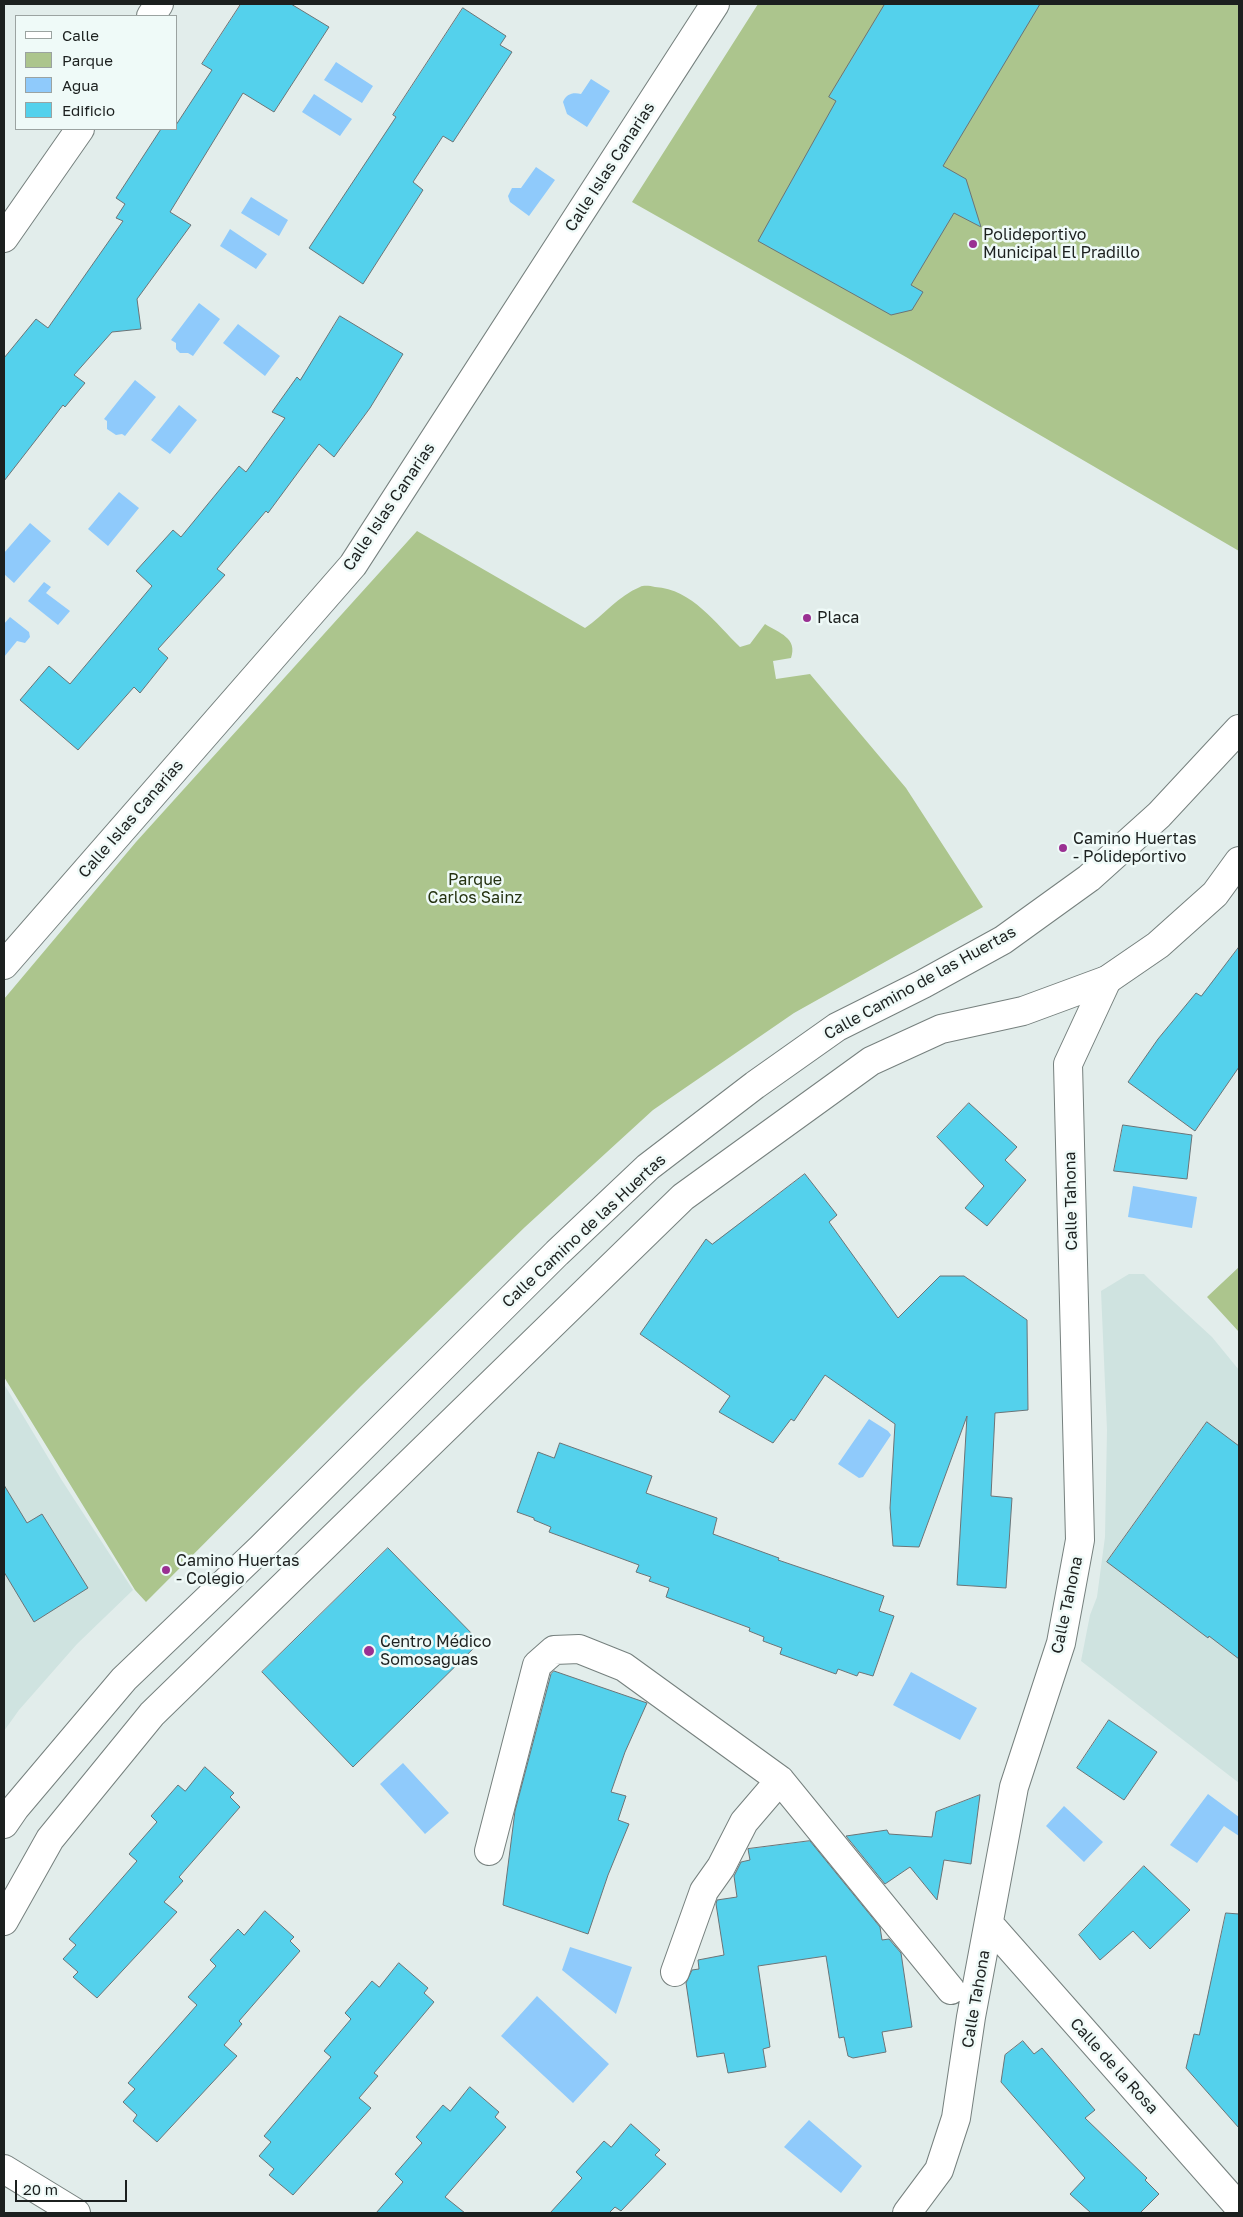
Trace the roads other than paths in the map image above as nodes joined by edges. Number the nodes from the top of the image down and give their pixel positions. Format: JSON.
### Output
{"nodes":[{"id":1,"x":159,"y":4,"type":"edge"},
{"id":2,"x":715,"y":4,"type":"edge"},
{"id":3,"x":152,"y":15,"type":"edge"},
{"id":4,"x":79,"y":130,"type":"edge"},
{"id":5,"x":4,"y":238,"type":"edge"},
{"id":6,"x":1239,"y":729,"type":"edge"},
{"id":7,"x":1239,"y":862,"type":"edge"},
{"id":8,"x":4,"y":965,"type":"edge"},
{"id":9,"x":1107,"y":980,"type":"junction"},
{"id":10,"x":780,"y":1780,"type":"junction"},
{"id":11,"x":4,"y":1824,"type":"edge"},
{"id":12,"x":489,"y":1851,"type":"dead end"},
{"id":13,"x":4,"y":1922,"type":"edge"},
{"id":14,"x":990,"y":1925,"type":"junction"},
{"id":15,"x":675,"y":1972,"type":"dead end"},
{"id":16,"x":951,"y":1990,"type":"dead end"},
{"id":17,"x":4,"y":2169,"type":"edge"},
{"id":18,"x":1239,"y":2207,"type":"edge"},
{"id":19,"x":76,"y":2213,"type":"edge"},
{"id":20,"x":906,"y":2213,"type":"edge"}],
"edges":[{"from":1,"to":3,"type":"street"},
{"from":2,"to":8,"type":"street","name":"Calle Islas Canarias"},
{"from":4,"to":5,"type":"street"},
{"from":6,"to":11,"type":"street","name":"Calle Camino de las Huertas"},
{"from":7,"to":9,"type":"street"},
{"from":9,"to":13,"type":"street"},
{"from":9,"to":14,"type":"street","name":"Calle Tahona"},
{"from":10,"to":12,"type":"street"},
{"from":10,"to":15,"type":"street"},
{"from":10,"to":16,"type":"street"},
{"from":14,"to":18,"type":"street","name":"Calle de la Rosa"},
{"from":14,"to":20,"type":"street","name":"Calle Tahona"},
{"from":17,"to":19,"type":"street"}]}
